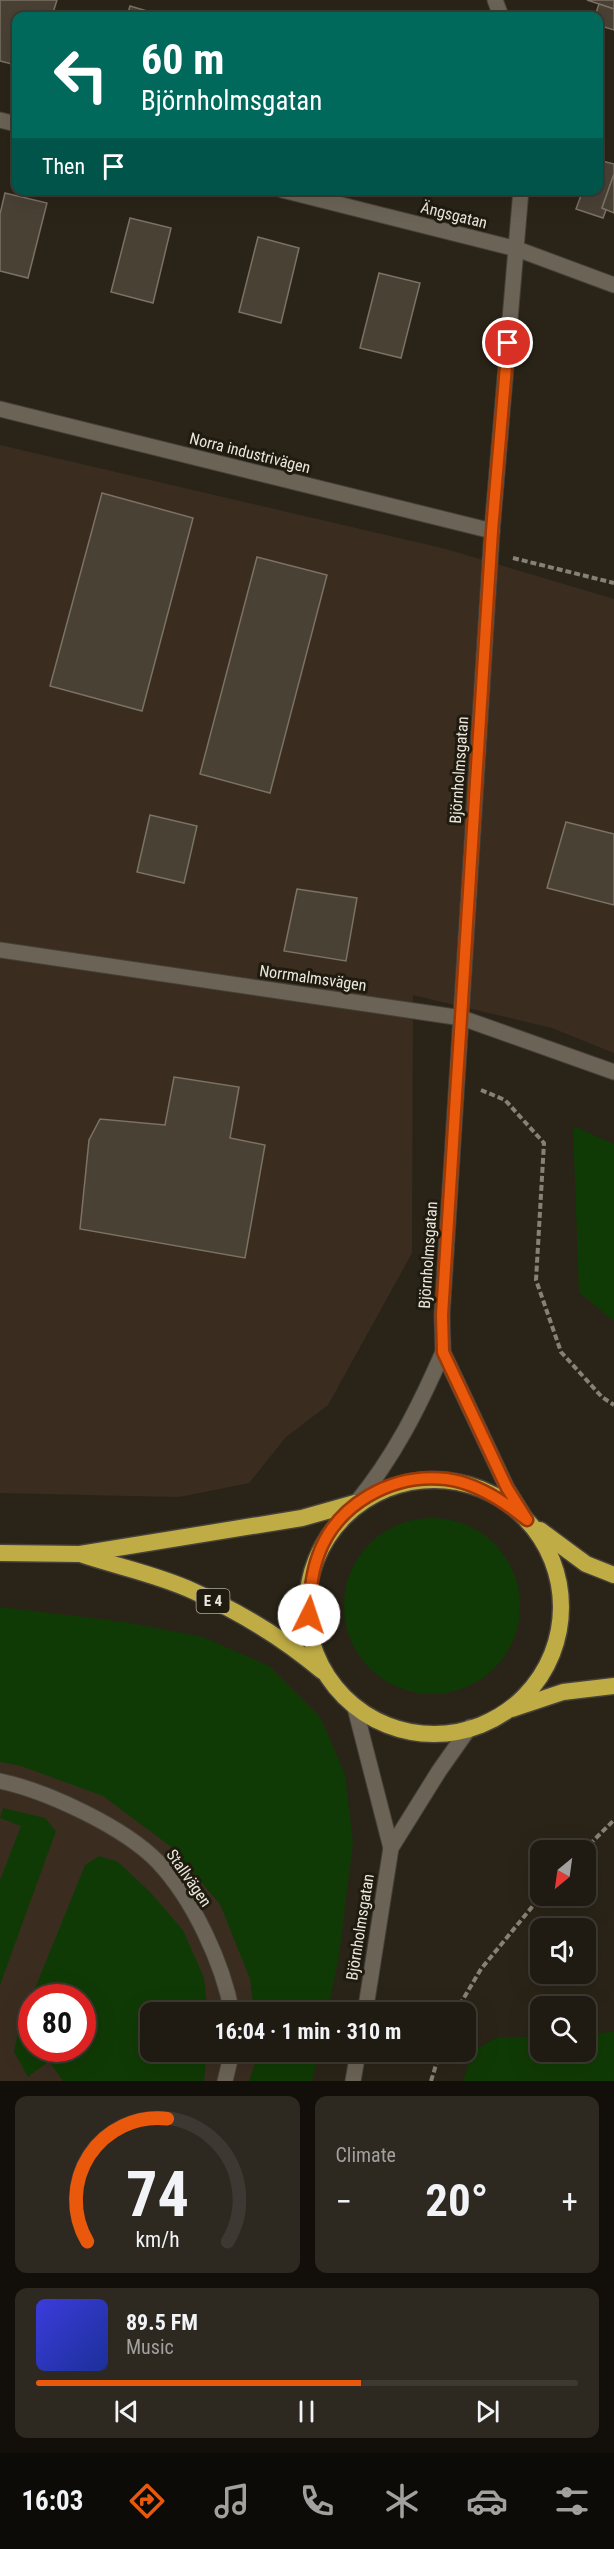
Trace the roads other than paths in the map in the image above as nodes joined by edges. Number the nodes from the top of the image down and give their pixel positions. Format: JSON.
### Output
{"nodes":[{"id":1,"x":302,"y":195,"type":"edge"},
{"id":2,"x":521,"y":195,"type":"edge"},
{"id":3,"x":517,"y":249,"type":"junction"},
{"id":4,"x":614,"y":285,"type":"edge"},
{"id":5,"x":0,"y":409,"type":"edge"},
{"id":6,"x":492,"y":531,"type":"junction"},
{"id":7,"x":0,"y":950,"type":"edge"},
{"id":8,"x":462,"y":1018,"type":"junction"},
{"id":9,"x":614,"y":1072,"type":"edge"},
{"id":10,"x":443,"y":1352,"type":"junction"},
{"id":11,"x":356,"y":1503,"type":"junction"},
{"id":12,"x":527,"y":1520,"type":"junction"},
{"id":13,"x":0,"y":1553,"type":"edge"},
{"id":14,"x":80,"y":1554,"type":"junction"},
{"id":15,"x":614,"y":1575,"type":"edge"},
{"id":16,"x":330,"y":1678,"type":"junction"},
{"id":17,"x":614,"y":1686,"type":"edge"},
{"id":18,"x":356,"y":1708,"type":"junction"},
{"id":19,"x":509,"y":1711,"type":"junction"},
{"id":20,"x":470,"y":1728,"type":"junction"},
{"id":21,"x":0,"y":1781,"type":"edge"},
{"id":22,"x":392,"y":1848,"type":"junction"},
{"id":23,"x":229,"y":2002,"type":"edge"},
{"id":24,"x":367,"y":2002,"type":"edge"},
{"id":25,"x":230,"y":2062,"type":"edge"},
{"id":26,"x":356,"y":2062,"type":"edge"},
{"id":27,"x":225,"y":2081,"type":"edge"},
{"id":28,"x":353,"y":2081,"type":"edge"}],
"edges":[{"from":1,"to":3,"type":"street","name":"Ängsgatan"},
{"from":2,"to":3,"type":"street","name":"Björnholmsgatan"},
{"from":3,"to":4,"type":"street","name":"Ängsgatan"},
{"from":3,"to":6,"type":"street","name":"Björnholmsgatan"},
{"from":5,"to":6,"type":"street","name":"Norra industrivägen"},
{"from":6,"to":8,"type":"street","name":"Björnholmsgatan"},
{"from":7,"to":8,"type":"street","name":"Norrmalmsvägen"},
{"from":8,"to":9,"type":"street","name":"Norrmalmsvägen"},
{"from":8,"to":10,"type":"street","name":"Björnholmsgatan"},
{"from":10,"to":11,"type":"street","name":"Björnholmsgatan"},
{"from":10,"to":12,"type":"street","name":"Björnholmsgatan"},
{"from":11,"to":12,"type":"highway","number":"E 4"},
{"from":11,"to":14,"type":"highway","number":"E 4"},
{"from":11,"to":16,"type":"highway","number":"E 4"},
{"from":12,"to":15,"type":"highway","number":"E 4"},
{"from":12,"to":19,"type":"highway","number":"E 4"},
{"from":13,"to":14,"type":"highway","number":"E 4"},
{"from":14,"to":16,"type":"highway","number":"E 4"},
{"from":16,"to":18,"type":"highway","number":"E 4"},
{"from":17,"to":19,"type":"highway","number":"E 4"},
{"from":18,"to":20,"type":"highway","number":"E 4"},
{"from":18,"to":22,"type":"street","name":"Björnholmsgatan"},
{"from":19,"to":20,"type":"highway","number":"E 4"},
{"from":20,"to":22,"type":"street","name":"Björnholmsgatan"},
{"from":21,"to":23,"type":"street","name":"Stallvägen"},
{"from":22,"to":24,"type":"street","name":"Björnholmsgatan"},
{"from":25,"to":27,"type":"street"},
{"from":26,"to":28,"type":"street"}]}
